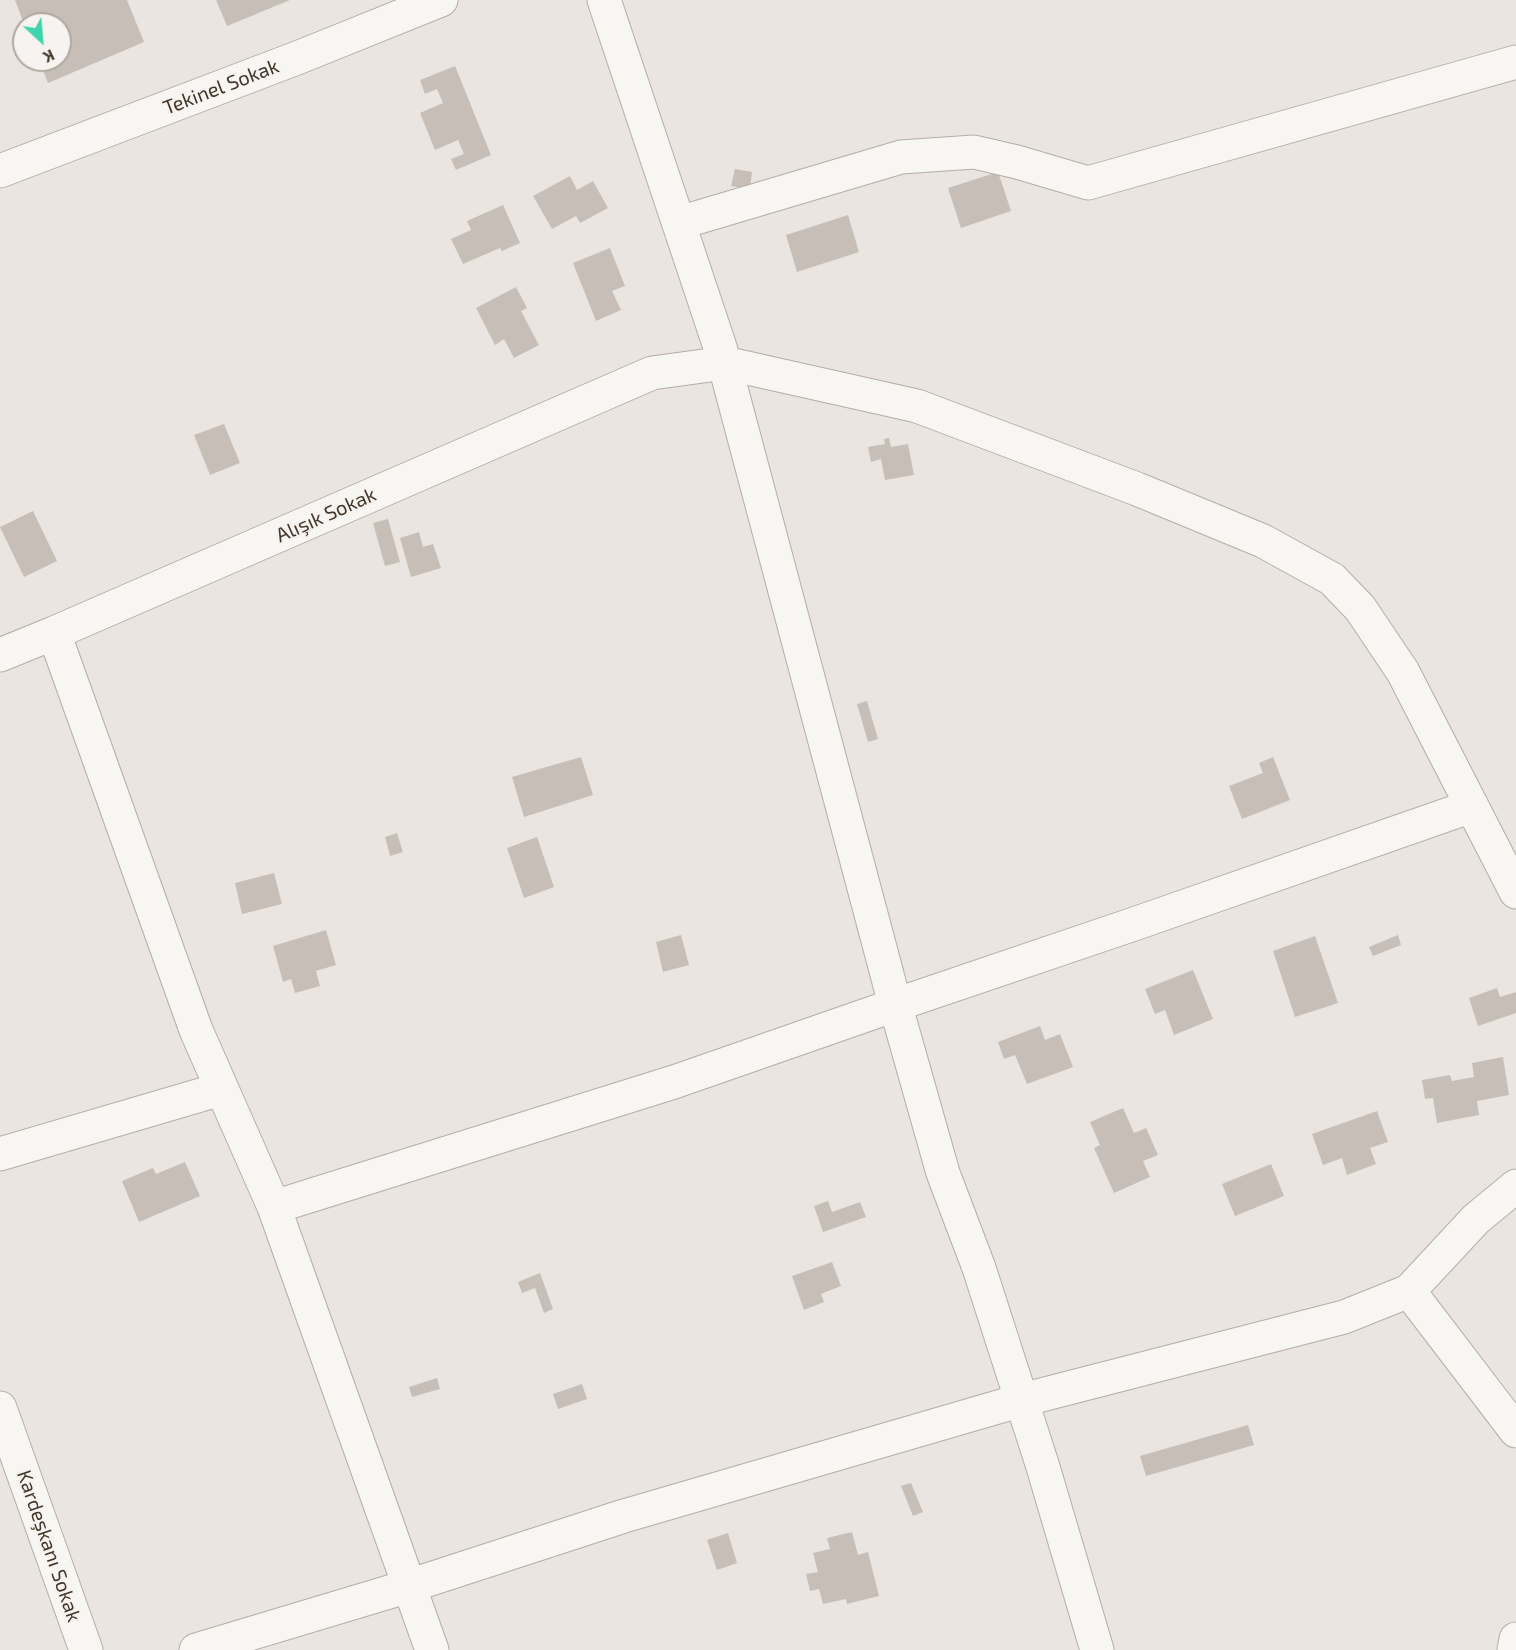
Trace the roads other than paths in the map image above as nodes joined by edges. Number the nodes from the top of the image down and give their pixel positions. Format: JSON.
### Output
{"nodes":[{"id":1,"x":441,"y":0,"type":"edge"},
{"id":2,"x":604,"y":0,"type":"edge"},
{"id":3,"x":1516,"y":62,"type":"edge"},
{"id":4,"x":0,"y":171,"type":"edge"},
{"id":5,"x":679,"y":223,"type":"junction"},
{"id":6,"x":725,"y":363,"type":"junction"},
{"id":7,"x":54,"y":633,"type":"junction"},
{"id":8,"x":0,"y":655,"type":"edge"},
{"id":9,"x":1472,"y":806,"type":"junction"},
{"id":10,"x":1516,"y":892,"type":"edge"},
{"id":11,"x":895,"y":1005,"type":"junction"},
{"id":12,"x":221,"y":1089,"type":"junction"},
{"id":13,"x":0,"y":1154,"type":"edge"},
{"id":14,"x":1516,"y":1186,"type":"edge"},
{"id":15,"x":274,"y":1207,"type":"junction"},
{"id":16,"x":1409,"y":1291,"type":"junction"},
{"id":17,"x":1022,"y":1400,"type":"junction"},
{"id":18,"x":0,"y":1408,"type":"edge"},
{"id":19,"x":1516,"y":1431,"type":"edge"},
{"id":20,"x":409,"y":1586,"type":"junction"},
{"id":21,"x":1516,"y":1638,"type":"edge"},
{"id":22,"x":86,"y":1650,"type":"edge"},
{"id":23,"x":196,"y":1650,"type":"edge"},
{"id":24,"x":432,"y":1650,"type":"edge"},
{"id":25,"x":1097,"y":1650,"type":"edge"},
{"id":26,"x":1514,"y":1650,"type":"edge"}],
"edges":[{"from":1,"to":4,"type":"street","name":"Tekinel Sokak"},
{"from":2,"to":5,"type":"street"},
{"from":3,"to":5,"type":"street"},
{"from":5,"to":6,"type":"street"},
{"from":6,"to":7,"type":"street","name":"Alışık Sokak"},
{"from":6,"to":9,"type":"street"},
{"from":6,"to":11,"type":"street"},
{"from":7,"to":8,"type":"street","name":"Alışık Sokak"},
{"from":7,"to":12,"type":"street"},
{"from":9,"to":10,"type":"street"},
{"from":9,"to":11,"type":"street"},
{"from":11,"to":15,"type":"street"},
{"from":11,"to":17,"type":"street"},
{"from":12,"to":13,"type":"street"},
{"from":12,"to":15,"type":"street"},
{"from":14,"to":16,"type":"street"},
{"from":15,"to":20,"type":"street"},
{"from":16,"to":17,"type":"street"},
{"from":16,"to":19,"type":"street"},
{"from":17,"to":20,"type":"street"},
{"from":17,"to":25,"type":"street"},
{"from":18,"to":22,"type":"street","name":"Kardeşkanı Sokak"},
{"from":20,"to":23,"type":"street"},
{"from":20,"to":24,"type":"street"},
{"from":21,"to":26,"type":"street"}]}
